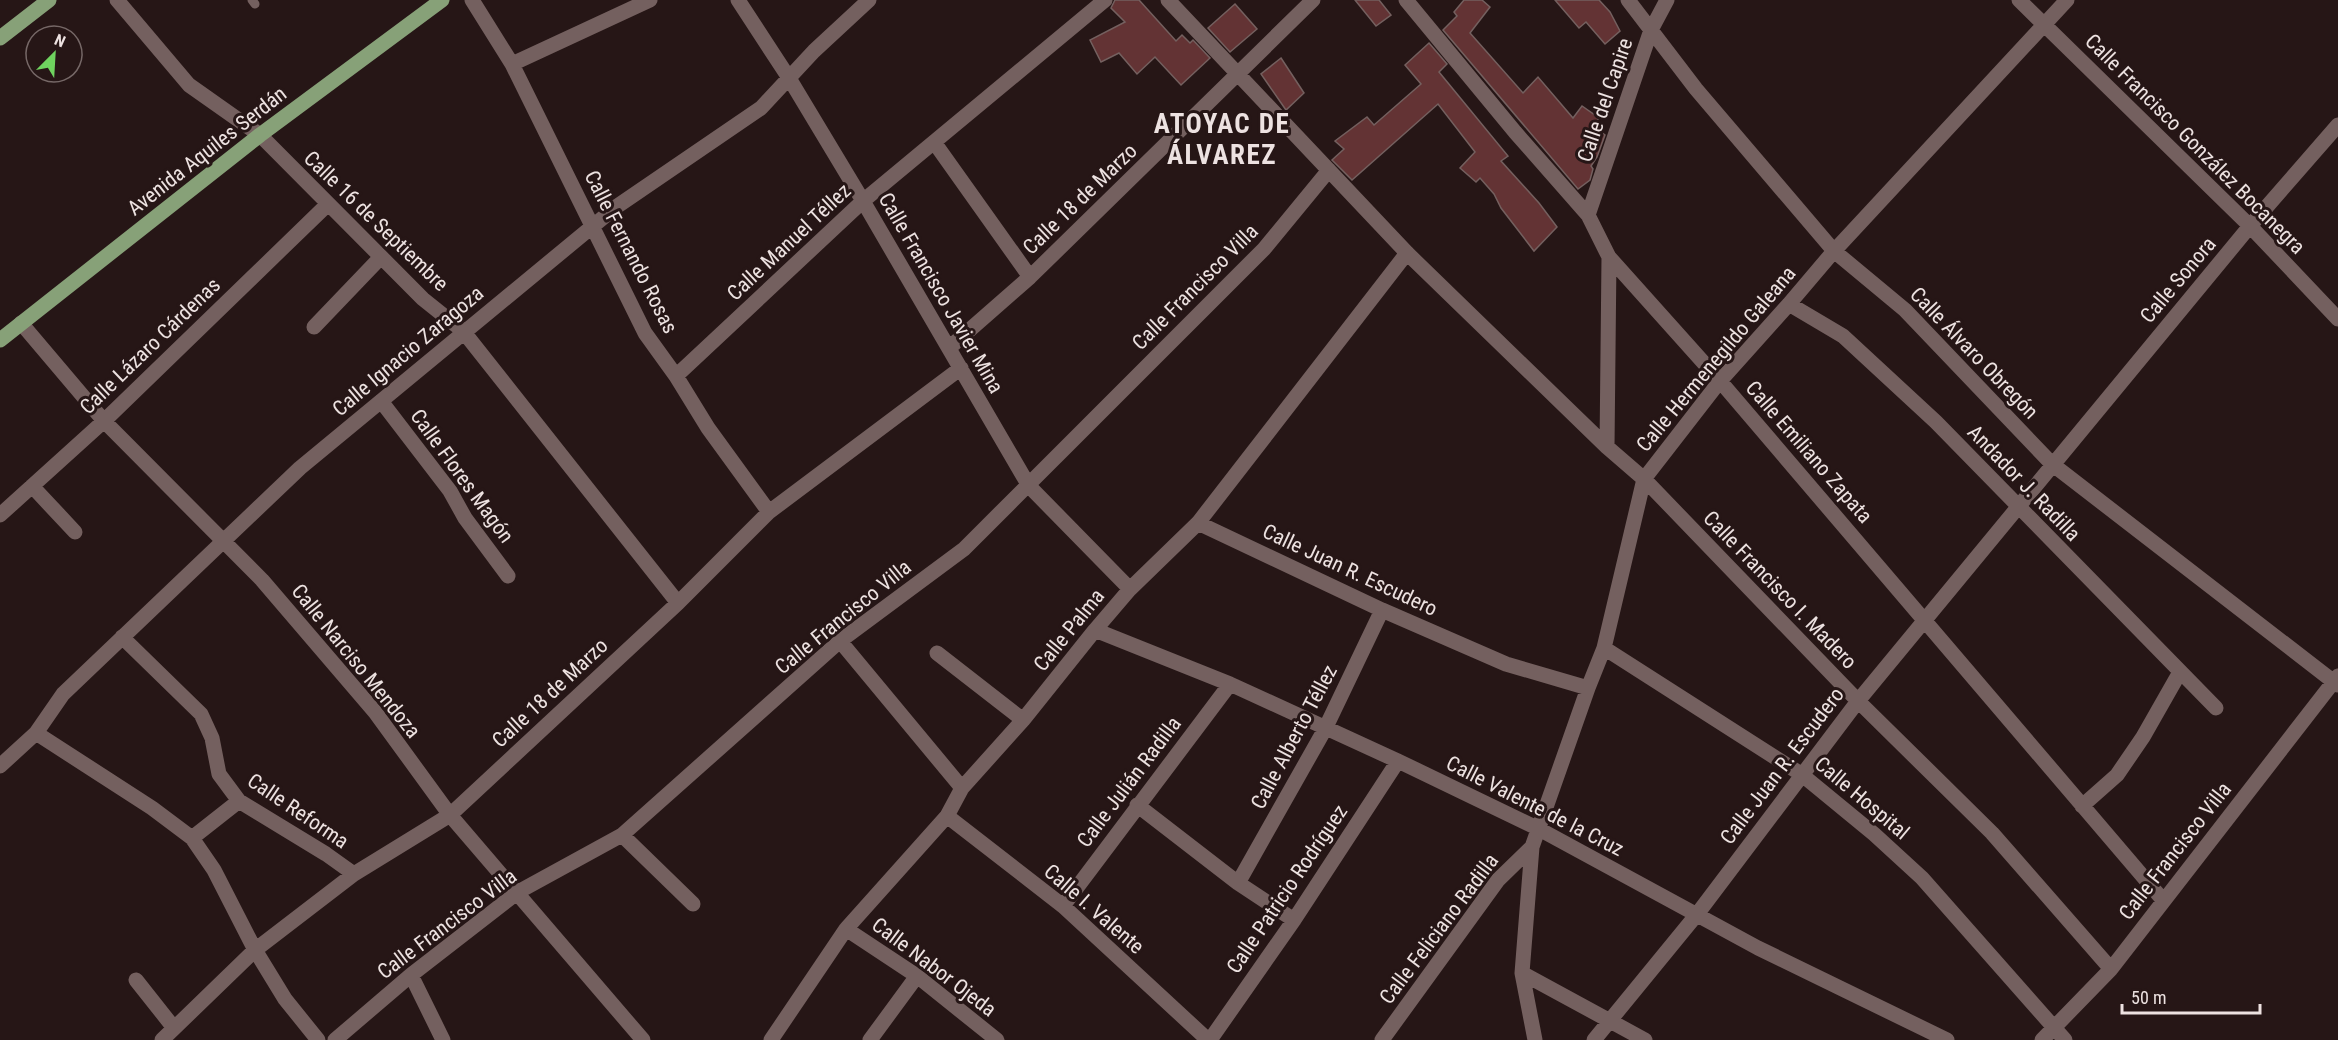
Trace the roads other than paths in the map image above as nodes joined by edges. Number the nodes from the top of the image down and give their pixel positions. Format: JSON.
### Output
{"nodes":[{"id":1,"x":49,"y":0,"type":"edge"},
{"id":2,"x":117,"y":0,"type":"edge"},
{"id":3,"x":442,"y":0,"type":"edge"},
{"id":4,"x":472,"y":0,"type":"edge"},
{"id":5,"x":650,"y":0,"type":"edge"},
{"id":6,"x":738,"y":0,"type":"edge"},
{"id":7,"x":870,"y":0,"type":"edge"},
{"id":8,"x":1105,"y":0,"type":"edge"},
{"id":9,"x":1168,"y":0,"type":"edge"},
{"id":10,"x":1313,"y":0,"type":"edge"},
{"id":11,"x":1406,"y":0,"type":"edge"},
{"id":12,"x":1628,"y":0,"type":"edge"},
{"id":13,"x":1667,"y":0,"type":"edge"},
{"id":14,"x":2019,"y":0,"type":"edge"},
{"id":15,"x":2067,"y":0,"type":"edge"},
{"id":16,"x":852,"y":5,"type":"edge"},
{"id":17,"x":2046,"y":24,"type":"junction"},
{"id":18,"x":1651,"y":30,"type":"junction"},
{"id":19,"x":0,"y":38,"type":"edge"},
{"id":20,"x":512,"y":64,"type":"junction"},
{"id":21,"x":1238,"y":74,"type":"junction"},
{"id":22,"x":789,"y":78,"type":"junction"},
{"id":23,"x":2338,"y":125,"type":"edge"},
{"id":24,"x":260,"y":135,"type":"junction"},
{"id":25,"x":934,"y":142,"type":"junction"},
{"id":26,"x":1329,"y":170,"type":"junction"},
{"id":27,"x":864,"y":201,"type":"junction"},
{"id":28,"x":328,"y":204,"type":"junction"},
{"id":29,"x":1588,"y":215,"type":"junction"},
{"id":30,"x":2250,"y":226,"type":"junction"},
{"id":31,"x":594,"y":227,"type":"junction"},
{"id":32,"x":1834,"y":250,"type":"junction"},
{"id":33,"x":1407,"y":253,"type":"junction"},
{"id":34,"x":381,"y":257,"type":"junction"},
{"id":35,"x":1609,"y":257,"type":"junction"},
{"id":36,"x":1030,"y":278,"type":"junction"},
{"id":37,"x":1789,"y":304,"type":"junction"},
{"id":38,"x":2338,"y":319,"type":"edge"},
{"id":39,"x":21,"y":323,"type":"junction"},
{"id":40,"x":314,"y":327,"type":"dead end"},
{"id":41,"x":463,"y":331,"type":"junction"},
{"id":42,"x":0,"y":340,"type":"edge"},
{"id":43,"x":949,"y":348,"type":"junction"},
{"id":44,"x":961,"y":368,"type":"junction"},
{"id":45,"x":676,"y":376,"type":"junction"},
{"id":46,"x":1720,"y":381,"type":"junction"},
{"id":47,"x":381,"y":401,"type":"junction"},
{"id":48,"x":104,"y":421,"type":"junction"},
{"id":49,"x":1607,"y":447,"type":"junction"},
{"id":50,"x":2052,"y":464,"type":"junction"},
{"id":51,"x":1644,"y":479,"type":"junction"},
{"id":52,"x":32,"y":486,"type":"junction"},
{"id":53,"x":1029,"y":486,"type":"junction"},
{"id":54,"x":2017,"y":507,"type":"junction"},
{"id":55,"x":769,"y":512,"type":"junction"},
{"id":56,"x":0,"y":515,"type":"edge"},
{"id":57,"x":1198,"y":523,"type":"junction"},
{"id":58,"x":75,"y":532,"type":"dead end"},
{"id":59,"x":224,"y":542,"type":"junction"},
{"id":60,"x":508,"y":576,"type":"dead end"},
{"id":61,"x":1130,"y":589,"type":"junction"},
{"id":62,"x":678,"y":603,"type":"junction"},
{"id":63,"x":1382,"y":610,"type":"junction"},
{"id":64,"x":1926,"y":621,"type":"junction"},
{"id":65,"x":1095,"y":630,"type":"junction"},
{"id":66,"x":122,"y":637,"type":"junction"},
{"id":67,"x":840,"y":640,"type":"junction"},
{"id":68,"x":1604,"y":648,"type":"junction"},
{"id":69,"x":937,"y":653,"type":"dead end"},
{"id":70,"x":2180,"y":672,"type":"junction"},
{"id":71,"x":2336,"y":681,"type":"edge"},
{"id":72,"x":1230,"y":684,"type":"junction"},
{"id":73,"x":1588,"y":688,"type":"junction"},
{"id":74,"x":1858,"y":701,"type":"junction"},
{"id":75,"x":2216,"y":708,"type":"dead end"},
{"id":76,"x":1023,"y":720,"type":"junction"},
{"id":77,"x":1325,"y":729,"type":"junction"},
{"id":78,"x":36,"y":733,"type":"junction"},
{"id":79,"x":1398,"y":761,"type":"junction"},
{"id":80,"x":0,"y":766,"type":"edge"},
{"id":81,"x":1801,"y":774,"type":"junction"},
{"id":82,"x":962,"y":788,"type":"junction"},
{"id":83,"x":239,"y":801,"type":"junction"},
{"id":84,"x":1137,"y":805,"type":"junction"},
{"id":85,"x":2082,"y":806,"type":"junction"},
{"id":86,"x":450,"y":815,"type":"junction"},
{"id":87,"x":947,"y":816,"type":"junction"},
{"id":88,"x":1539,"y":829,"type":"junction"},
{"id":89,"x":622,"y":835,"type":"junction"},
{"id":90,"x":192,"y":838,"type":"junction"},
{"id":91,"x":1532,"y":847,"type":"junction"},
{"id":92,"x":354,"y":874,"type":"junction"},
{"id":93,"x":1238,"y":883,"type":"junction"},
{"id":94,"x":518,"y":892,"type":"junction"},
{"id":95,"x":2163,"y":900,"type":"junction"},
{"id":96,"x":693,"y":904,"type":"dead end"},
{"id":97,"x":1063,"y":906,"type":"junction"},
{"id":98,"x":1698,"y":914,"type":"junction"},
{"id":99,"x":1294,"y":920,"type":"junction"},
{"id":100,"x":846,"y":929,"type":"junction"},
{"id":101,"x":255,"y":950,"type":"junction"},
{"id":102,"x":2111,"y":969,"type":"junction"},
{"id":103,"x":1522,"y":973,"type":"junction"},
{"id":104,"x":411,"y":975,"type":"junction"},
{"id":105,"x":917,"y":976,"type":"junction"},
{"id":106,"x":136,"y":980,"type":"dead end"},
{"id":107,"x":1610,"y":1021,"type":"junction"},
{"id":108,"x":2054,"y":1026,"type":"junction"},
{"id":109,"x":167,"y":1036,"type":"edge"},
{"id":110,"x":318,"y":1040,"type":"edge"},
{"id":111,"x":336,"y":1040,"type":"edge"},
{"id":112,"x":443,"y":1040,"type":"edge"},
{"id":113,"x":643,"y":1040,"type":"edge"},
{"id":114,"x":771,"y":1040,"type":"edge"},
{"id":115,"x":870,"y":1040,"type":"edge"},
{"id":116,"x":997,"y":1040,"type":"edge"},
{"id":117,"x":1209,"y":1040,"type":"edge"},
{"id":118,"x":1382,"y":1040,"type":"edge"},
{"id":119,"x":1534,"y":1040,"type":"edge"},
{"id":120,"x":1594,"y":1040,"type":"edge"},
{"id":121,"x":1645,"y":1040,"type":"edge"},
{"id":122,"x":1947,"y":1040,"type":"edge"},
{"id":123,"x":2042,"y":1040,"type":"edge"},
{"id":124,"x":2065,"y":1040,"type":"edge"}],
"edges":[{"from":1,"to":19,"type":"main road"},
{"from":2,"to":24,"type":"street","name":"Calle 16 de Septiembre"},
{"from":3,"to":24,"type":"main road","name":"Avenida Aquiles Serdán"},
{"from":4,"to":20,"type":"street","name":"Calle Fernando Rosas"},
{"from":5,"to":20,"type":"street"},
{"from":6,"to":22,"type":"street","name":"Calle Francisco Javier Mina"},
{"from":7,"to":16,"type":"street","name":"Calle Ignacio Zaragoza"},
{"from":8,"to":25,"type":"street","name":"Calle Manuel Téllez"},
{"from":9,"to":21,"type":"street","name":"Calle Francisco I. Madero"},
{"from":10,"to":21,"type":"street","name":"Calle 18 de Marzo"},
{"from":11,"to":29,"type":"street","name":"Calle Emiliano Zapata"},
{"from":12,"to":18,"type":"street","name":"Calle Álvaro Obregón"},
{"from":13,"to":18,"type":"street","name":"Calle del Capire"},
{"from":14,"to":17,"type":"street","name":"Calle Francisco González Bocanegra"},
{"from":15,"to":17,"type":"street","name":"Calle Hermenegildo Galeana"},
{"from":16,"to":22,"type":"street","name":"Calle Ignacio Zaragoza"},
{"from":17,"to":30,"type":"street","name":"Calle Francisco González Bocanegra"},
{"from":17,"to":32,"type":"street","name":"Calle Hermenegildo Galeana"},
{"from":18,"to":29,"type":"street","name":"Calle del Capire"},
{"from":18,"to":32,"type":"street","name":"Calle Álvaro Obregón"},
{"from":20,"to":31,"type":"street","name":"Calle Fernando Rosas"},
{"from":21,"to":26,"type":"street","name":"Calle Francisco I. Madero"},
{"from":21,"to":36,"type":"street","name":"Calle 18 de Marzo"},
{"from":22,"to":27,"type":"street","name":"Calle Francisco Javier Mina"},
{"from":22,"to":31,"type":"street","name":"Calle Ignacio Zaragoza"},
{"from":23,"to":30,"type":"street","name":"Calle Sonora"},
{"from":24,"to":28,"type":"street","name":"Calle 16 de Septiembre"},
{"from":24,"to":39,"type":"main road","name":"Avenida Aquiles Serdán"},
{"from":25,"to":27,"type":"street","name":"Calle Manuel Téllez"},
{"from":25,"to":36,"type":"street"},
{"from":26,"to":33,"type":"street","name":"Calle Francisco I. Madero"},
{"from":26,"to":53,"type":"street","name":"Calle Francisco Villa"},
{"from":27,"to":43,"type":"street","name":"Calle Francisco Javier Mina"},
{"from":27,"to":45,"type":"street","name":"Calle Manuel Téllez"},
{"from":28,"to":34,"type":"street","name":"Calle 16 de Septiembre"},
{"from":28,"to":48,"type":"street","name":"Calle Lázaro Cárdenas"},
{"from":29,"to":35,"type":"street","name":"Calle Emiliano Zapata"},
{"from":30,"to":38,"type":"street","name":"Calle Francisco González Bocanegra"},
{"from":30,"to":50,"type":"street","name":"Calle Sonora"},
{"from":31,"to":41,"type":"street","name":"Calle Ignacio Zaragoza"},
{"from":31,"to":45,"type":"street","name":"Calle Fernando Rosas"},
{"from":32,"to":37,"type":"street","name":"Calle Hermenegildo Galeana"},
{"from":32,"to":50,"type":"street","name":"Calle Álvaro Obregón"},
{"from":33,"to":49,"type":"street","name":"Calle Francisco I. Madero"},
{"from":33,"to":57,"type":"street","name":"Calle Palma"},
{"from":34,"to":40,"type":"street"},
{"from":34,"to":41,"type":"street","name":"Calle 16 de Septiembre"},
{"from":35,"to":46,"type":"street","name":"Calle Emiliano Zapata"},
{"from":35,"to":49,"type":"street"},
{"from":36,"to":43,"type":"street","name":"Calle 18 de Marzo"},
{"from":37,"to":46,"type":"street","name":"Calle Hermenegildo Galeana"},
{"from":37,"to":54,"type":"street","name":"Andador J. Radilla"},
{"from":39,"to":42,"type":"main road","name":"Avenida Aquiles Serdán"},
{"from":39,"to":48,"type":"street","name":"Calle Narciso Mendoza"},
{"from":41,"to":47,"type":"street","name":"Calle Ignacio Zaragoza"},
{"from":41,"to":62,"type":"street","name":"Calle 16 de Septiembre"},
{"from":43,"to":44,"type":"street","name":"Calle Francisco Javier Mina"},
{"from":44,"to":53,"type":"street","name":"Calle Francisco Javier Mina"},
{"from":44,"to":55,"type":"street","name":"Calle 18 de Marzo"},
{"from":45,"to":55,"type":"street","name":"Calle Fernando Rosas"},
{"from":46,"to":51,"type":"street","name":"Calle Hermenegildo Galeana"},
{"from":46,"to":64,"type":"street","name":"Calle Emiliano Zapata"},
{"from":47,"to":59,"type":"street","name":"Calle Ignacio Zaragoza"},
{"from":47,"to":60,"type":"street","name":"Calle Flores Magón"},
{"from":48,"to":52,"type":"street","name":"Calle Lázaro Cárdenas"},
{"from":48,"to":59,"type":"street","name":"Calle Narciso Mendoza"},
{"from":49,"to":51,"type":"street","name":"Calle Francisco I. Madero"},
{"from":50,"to":54,"type":"street","name":"Calle Juan R. Escudero"},
{"from":50,"to":71,"type":"street","name":"Calle Álvaro Obregón"},
{"from":51,"to":68,"type":"street","name":"Calle Hermenegildo Galeana"},
{"from":51,"to":74,"type":"street","name":"Calle Francisco I. Madero"},
{"from":52,"to":56,"type":"street","name":"Calle Lázaro Cárdenas"},
{"from":52,"to":58,"type":"street"},
{"from":53,"to":61,"type":"street","name":"Calle Francisco Javier Mina"},
{"from":53,"to":67,"type":"street","name":"Calle Francisco Villa"},
{"from":54,"to":64,"type":"street","name":"Calle Juan R. Escudero"},
{"from":54,"to":70,"type":"street","name":"Andador J. Radilla"},
{"from":55,"to":62,"type":"street","name":"Calle 18 de Marzo"},
{"from":57,"to":61,"type":"street","name":"Calle Palma"},
{"from":57,"to":63,"type":"street","name":"Calle Juan R. Escudero"},
{"from":59,"to":66,"type":"street","name":"Calle Ignacio Zaragoza"},
{"from":59,"to":86,"type":"street","name":"Calle Narciso Mendoza"},
{"from":61,"to":65,"type":"street","name":"Calle Palma"},
{"from":62,"to":86,"type":"street","name":"Calle 18 de Marzo"},
{"from":63,"to":73,"type":"street","name":"Calle Juan R. Escudero"},
{"from":63,"to":77,"type":"street","name":"Calle Alberto Téllez"},
{"from":64,"to":74,"type":"street","name":"Calle Juan R. Escudero"},
{"from":64,"to":85,"type":"street","name":"Calle Emiliano Zapata"},
{"from":65,"to":72,"type":"street","name":"Calle Valente de la Cruz"},
{"from":65,"to":76,"type":"street","name":"Calle Palma"},
{"from":66,"to":78,"type":"street","name":"Calle Ignacio Zaragoza"},
{"from":66,"to":83,"type":"street","name":"Calle Reforma"},
{"from":67,"to":82,"type":"street"},
{"from":67,"to":89,"type":"street","name":"Calle Francisco Villa"},
{"from":68,"to":73,"type":"street","name":"Calle Hermenegildo Galeana"},
{"from":68,"to":81,"type":"street","name":"Calle Hospital"},
{"from":69,"to":76,"type":"street"},
{"from":70,"to":75,"type":"street","name":"Andador J. Radilla"},
{"from":70,"to":85,"type":"street"},
{"from":71,"to":95,"type":"street","name":"Calle Francisco Villa"},
{"from":72,"to":77,"type":"street","name":"Calle Valente de la Cruz"},
{"from":72,"to":84,"type":"street","name":"Calle Julián Radilla"},
{"from":73,"to":88,"type":"street","name":"Calle Hermenegildo Galeana"},
{"from":74,"to":81,"type":"street","name":"Calle Juan R. Escudero"},
{"from":74,"to":102,"type":"street","name":"Calle Francisco I. Madero"},
{"from":76,"to":82,"type":"street","name":"Calle Palma"},
{"from":77,"to":79,"type":"street","name":"Calle Valente de la Cruz"},
{"from":77,"to":93,"type":"street","name":"Calle Alberto Téllez"},
{"from":78,"to":80,"type":"street","name":"Calle Ignacio Zaragoza"},
{"from":78,"to":90,"type":"street"},
{"from":79,"to":88,"type":"street","name":"Calle Valente de la Cruz"},
{"from":79,"to":99,"type":"street","name":"Calle Patricio Rodríguez"},
{"from":81,"to":98,"type":"street","name":"Calle Juan R. Escudero"},
{"from":81,"to":108,"type":"street","name":"Calle Hospital"},
{"from":82,"to":87,"type":"street","name":"Calle Palma"},
{"from":83,"to":90,"type":"street"},
{"from":83,"to":92,"type":"street","name":"Calle Reforma"},
{"from":84,"to":93,"type":"street"},
{"from":84,"to":97,"type":"street","name":"Calle Julián Radilla"},
{"from":85,"to":95,"type":"street","name":"Calle Emiliano Zapata"},
{"from":86,"to":92,"type":"street","name":"Calle 18 de Marzo"},
{"from":86,"to":94,"type":"street","name":"Calle Narciso Mendoza"},
{"from":87,"to":97,"type":"street","name":"Calle I. Valente"},
{"from":87,"to":100,"type":"street","name":"Calle Palma"},
{"from":88,"to":91,"type":"street","name":"Calle Hermenegildo Galeana"},
{"from":88,"to":98,"type":"street","name":"Calle Valente de la Cruz"},
{"from":89,"to":94,"type":"street","name":"Calle Francisco Villa"},
{"from":89,"to":96,"type":"street"},
{"from":90,"to":101,"type":"street"},
{"from":91,"to":103,"type":"street","name":"Calle Hermenegildo Galeana"},
{"from":91,"to":118,"type":"street","name":"Calle Feliciano Radilla"},
{"from":92,"to":101,"type":"street","name":"Calle 18 de Marzo"},
{"from":93,"to":99,"type":"street"},
{"from":94,"to":104,"type":"street","name":"Calle Francisco Villa"},
{"from":94,"to":113,"type":"street","name":"Calle Narciso Mendoza"},
{"from":95,"to":102,"type":"street","name":"Calle Francisco Villa"},
{"from":97,"to":117,"type":"street","name":"Calle I. Valente"},
{"from":98,"to":107,"type":"street","name":"Calle Juan R. Escudero"},
{"from":98,"to":122,"type":"street","name":"Calle Valente de la Cruz"},
{"from":99,"to":117,"type":"street","name":"Calle Patricio Rodríguez"},
{"from":100,"to":105,"type":"street","name":"Calle Nabor Ojeda"},
{"from":100,"to":114,"type":"street","name":"Calle Palma"},
{"from":101,"to":109,"type":"street","name":"Calle 18 de Marzo"},
{"from":101,"to":110,"type":"street"},
{"from":102,"to":108,"type":"street","name":"Calle Francisco Villa"},
{"from":103,"to":107,"type":"street"},
{"from":103,"to":119,"type":"street","name":"Calle Hermenegildo Galeana"},
{"from":104,"to":111,"type":"street","name":"Calle Francisco Villa"},
{"from":104,"to":112,"type":"street"},
{"from":105,"to":115,"type":"street"},
{"from":105,"to":116,"type":"street","name":"Calle Nabor Ojeda"},
{"from":106,"to":109,"type":"street"},
{"from":107,"to":120,"type":"street","name":"Calle Juan R. Escudero"},
{"from":107,"to":121,"type":"street"},
{"from":108,"to":123,"type":"street","name":"Calle Francisco Villa"},
{"from":108,"to":124,"type":"street","name":"Calle Hospital"}]}
